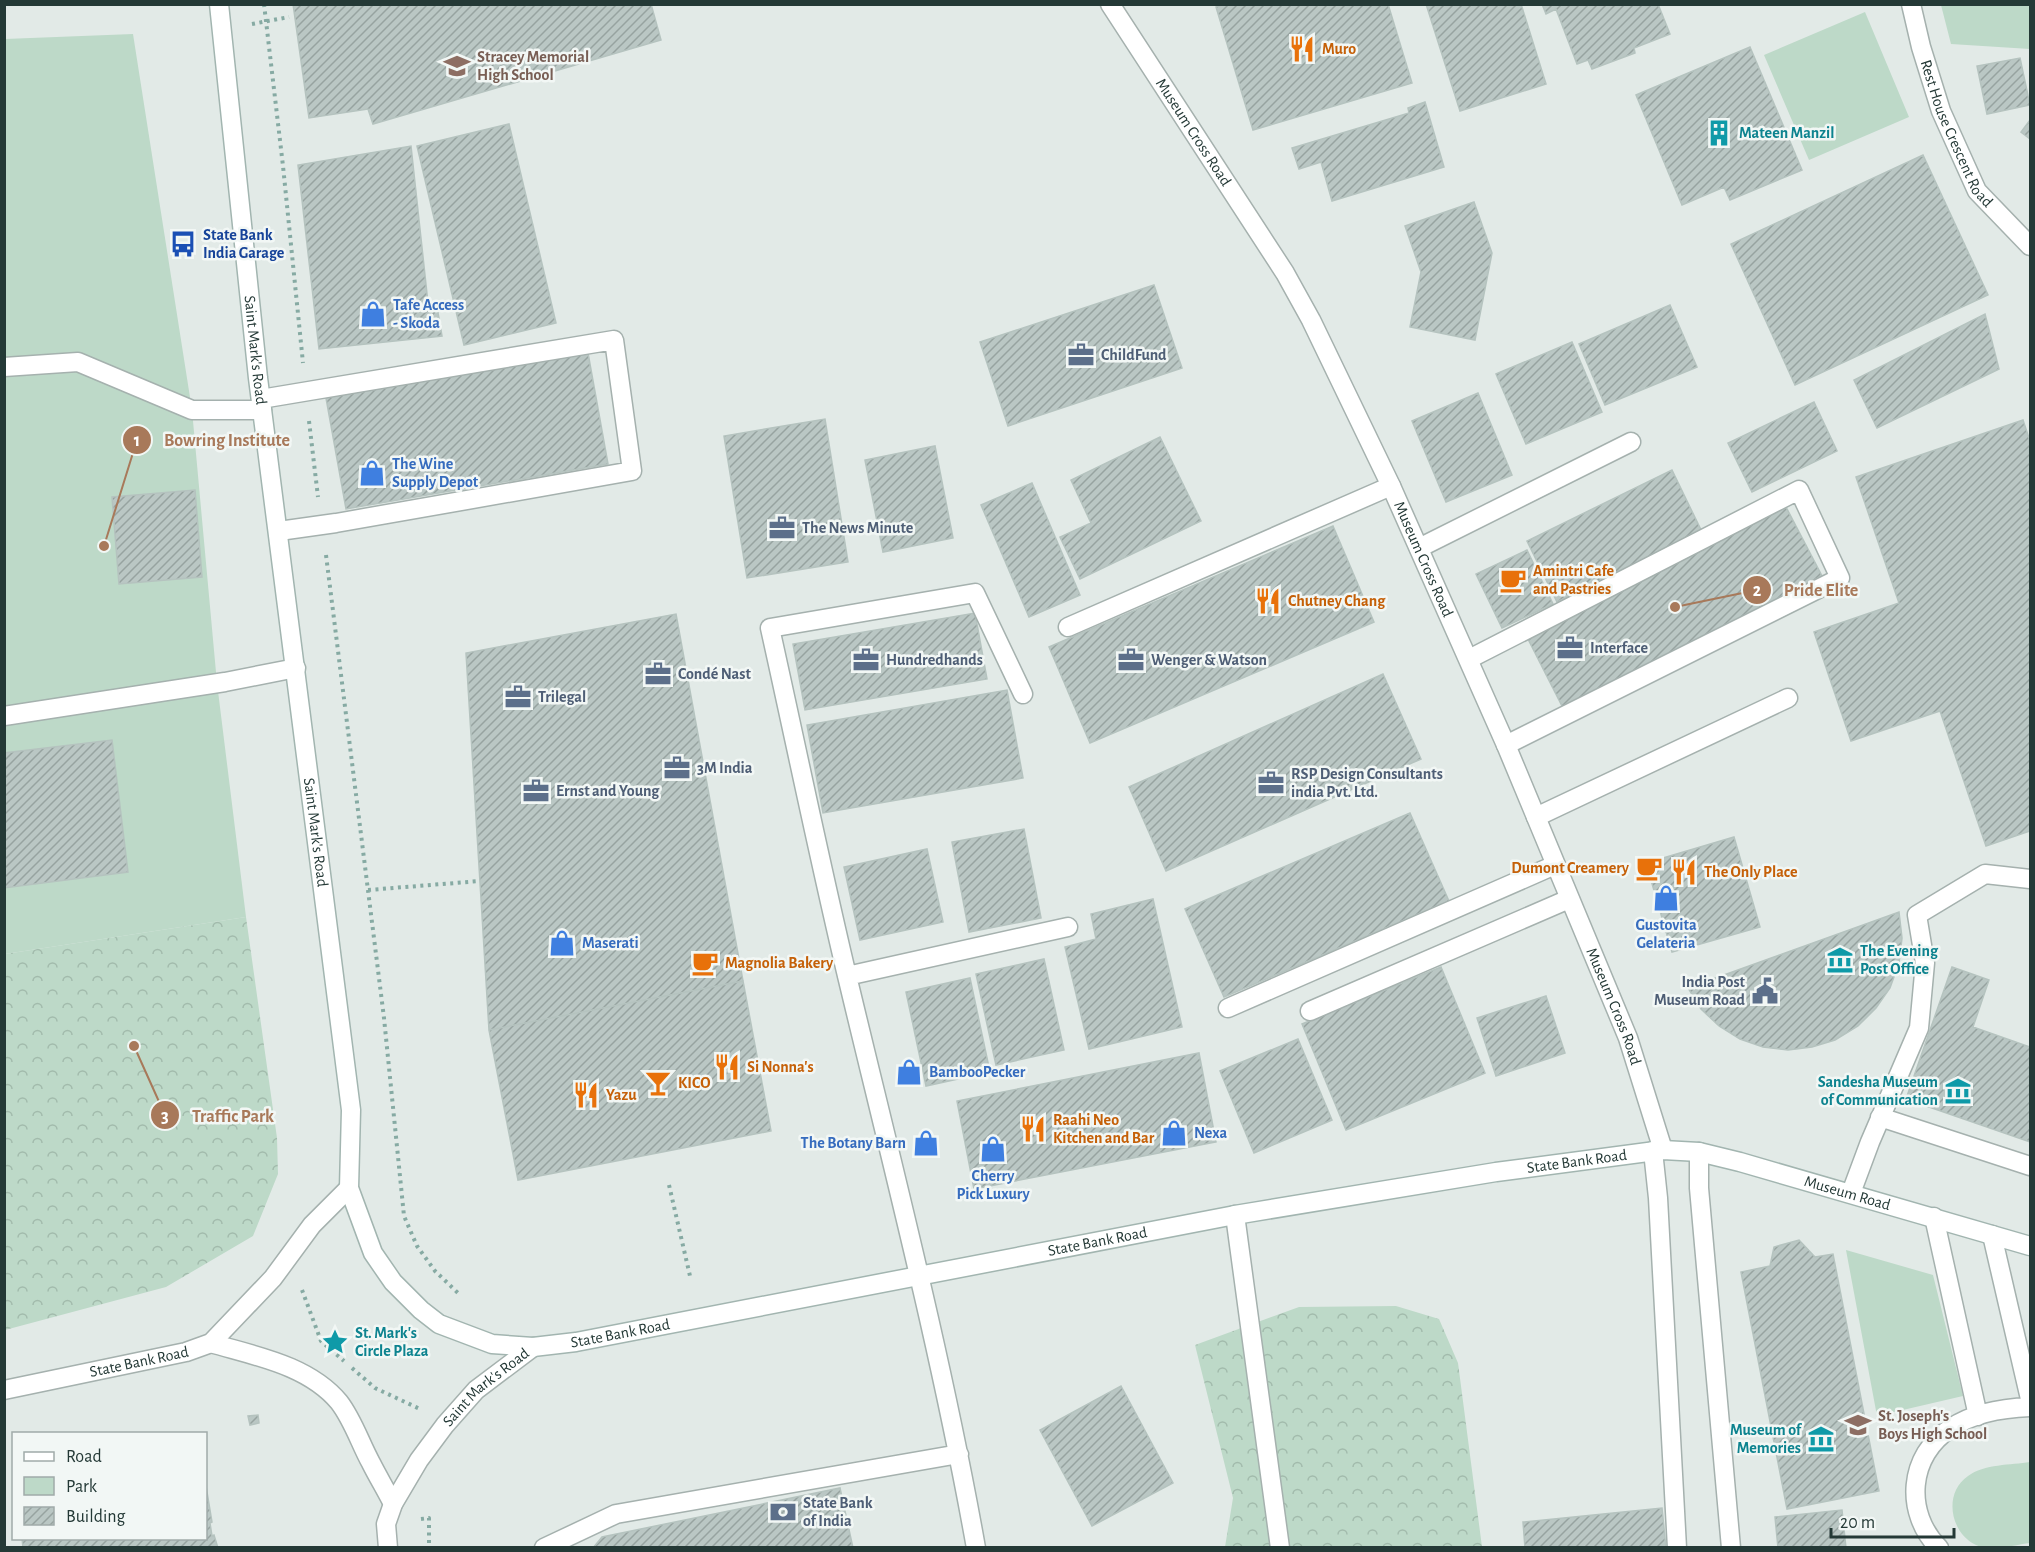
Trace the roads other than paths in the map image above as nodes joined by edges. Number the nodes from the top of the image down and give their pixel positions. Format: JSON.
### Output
{"nodes":[{"id":1,"x":219,"y":4,"type":"edge"},
{"id":2,"x":1110,"y":4,"type":"edge"},
{"id":3,"x":1911,"y":4,"type":"edge"},
{"id":4,"x":2031,"y":246,"type":"edge"},
{"id":5,"x":4,"y":367,"type":"edge"},
{"id":6,"x":261,"y":404,"type":"junction"},
{"id":7,"x":1631,"y":442,"type":"dead end"},
{"id":8,"x":1391,"y":486,"type":"junction"},
{"id":9,"x":279,"y":531,"type":"junction"},
{"id":10,"x":1419,"y":548,"type":"junction"},
{"id":11,"x":1068,"y":627,"type":"dead end"},
{"id":12,"x":1469,"y":659,"type":"junction"},
{"id":13,"x":296,"y":668,"type":"junction"},
{"id":14,"x":1023,"y":694,"type":"dead end"},
{"id":15,"x":1788,"y":698,"type":"dead end"},
{"id":16,"x":4,"y":716,"type":"edge"},
{"id":17,"x":1506,"y":745,"type":"junction"},
{"id":18,"x":1536,"y":817,"type":"junction"},
{"id":19,"x":1555,"y":865,"type":"junction"},
{"id":20,"x":2031,"y":879,"type":"edge"},
{"id":21,"x":1569,"y":899,"type":"junction"},
{"id":22,"x":1068,"y":927,"type":"dead end"},
{"id":23,"x":847,"y":976,"type":"junction"},
{"id":24,"x":1227,"y":1008,"type":"dead end"},
{"id":25,"x":1310,"y":1011,"type":"dead end"},
{"id":26,"x":1880,"y":1117,"type":"junction"},
{"id":27,"x":1658,"y":1150,"type":"junction"},
{"id":28,"x":1699,"y":1152,"type":"junction"},
{"id":29,"x":2031,"y":1166,"type":"edge"},
{"id":30,"x":350,"y":1188,"type":"junction"},
{"id":31,"x":1851,"y":1193,"type":"junction"},
{"id":32,"x":1235,"y":1215,"type":"junction"},
{"id":33,"x":1934,"y":1216,"type":"junction"},
{"id":34,"x":1992,"y":1235,"type":"junction"},
{"id":35,"x":2031,"y":1246,"type":"edge"},
{"id":36,"x":919,"y":1276,"type":"junction"},
{"id":37,"x":211,"y":1343,"type":"junction"},
{"id":38,"x":533,"y":1347,"type":"junction"},
{"id":39,"x":4,"y":1390,"type":"edge"},
{"id":40,"x":2031,"y":1399,"type":"edge"},
{"id":41,"x":2031,"y":1407,"type":"edge"},
{"id":42,"x":1978,"y":1416,"type":"junction"},
{"id":43,"x":959,"y":1454,"type":"junction"},
{"id":44,"x":393,"y":1504,"type":"junction"},
{"id":45,"x":388,"y":1548,"type":"edge"},
{"id":46,"x":544,"y":1548,"type":"edge"},
{"id":47,"x":976,"y":1548,"type":"edge"},
{"id":48,"x":1280,"y":1548,"type":"edge"},
{"id":49,"x":1677,"y":1548,"type":"edge"},
{"id":50,"x":1731,"y":1548,"type":"edge"},
{"id":51,"x":1939,"y":1548,"type":"edge"}],
"edges":[{"from":1,"to":6,"type":"main road","name":"Saint Mark's Road"},
{"from":2,"to":8,"type":"main road","name":"Museum Cross Road"},
{"from":3,"to":4,"type":"main road","name":"Rest House Crescent Road"},
{"from":5,"to":6,"type":"main road"},
{"from":6,"to":9,"type":"main road","name":"Saint Mark's Road"},
{"from":6,"to":9,"type":"main road"},
{"from":7,"to":10,"type":"main road"},
{"from":8,"to":10,"type":"main road","name":"Museum Cross Road"},
{"from":8,"to":11,"type":"main road"},
{"from":9,"to":13,"type":"main road","name":"Saint Mark's Road"},
{"from":10,"to":12,"type":"main road","name":"Museum Cross Road"},
{"from":12,"to":17,"type":"main road","name":"Museum Cross Road"},
{"from":12,"to":17,"type":"main road"},
{"from":13,"to":16,"type":"main road"},
{"from":13,"to":30,"type":"main road","name":"Saint Mark's Road"},
{"from":14,"to":23,"type":"main road"},
{"from":15,"to":18,"type":"main road"},
{"from":17,"to":18,"type":"main road","name":"Museum Cross Road"},
{"from":18,"to":19,"type":"main road","name":"Museum Cross Road"},
{"from":19,"to":21,"type":"main road","name":"Museum Cross Road"},
{"from":19,"to":24,"type":"main road"},
{"from":20,"to":26,"type":"main road"},
{"from":21,"to":25,"type":"main road"},
{"from":21,"to":27,"type":"main road","name":"Museum Cross Road"},
{"from":22,"to":23,"type":"main road"},
{"from":23,"to":36,"type":"main road"},
{"from":26,"to":29,"type":"main road"},
{"from":26,"to":31,"type":"main road"},
{"from":27,"to":28,"type":"main road","name":"Museum Road"},
{"from":27,"to":32,"type":"main road","name":"State Bank Road"},
{"from":27,"to":49,"type":"main road","name":"Museum Cross Road"},
{"from":28,"to":31,"type":"main road","name":"Museum Road"},
{"from":28,"to":50,"type":"main road"},
{"from":30,"to":37,"type":"main road","name":"State Bank Road"},
{"from":30,"to":38,"type":"main road","name":"Saint Mark's Road"},
{"from":31,"to":33,"type":"main road","name":"Museum Road"},
{"from":32,"to":36,"type":"main road","name":"State Bank Road"},
{"from":32,"to":48,"type":"main road"},
{"from":33,"to":34,"type":"main road","name":"Museum Road"},
{"from":33,"to":42,"type":"main road"},
{"from":34,"to":35,"type":"main road","name":"Museum Road"},
{"from":34,"to":40,"type":"main road"},
{"from":36,"to":38,"type":"main road","name":"State Bank Road"},
{"from":36,"to":43,"type":"main road"},
{"from":37,"to":39,"type":"main road","name":"State Bank Road"},
{"from":37,"to":44,"type":"main road"},
{"from":38,"to":44,"type":"main road","name":"Saint Mark's Road"},
{"from":41,"to":42,"type":"main road"},
{"from":42,"to":51,"type":"main road"},
{"from":43,"to":46,"type":"main road"},
{"from":43,"to":47,"type":"main road"},
{"from":44,"to":45,"type":"main road","name":"Saint Mark's Road"}]}
